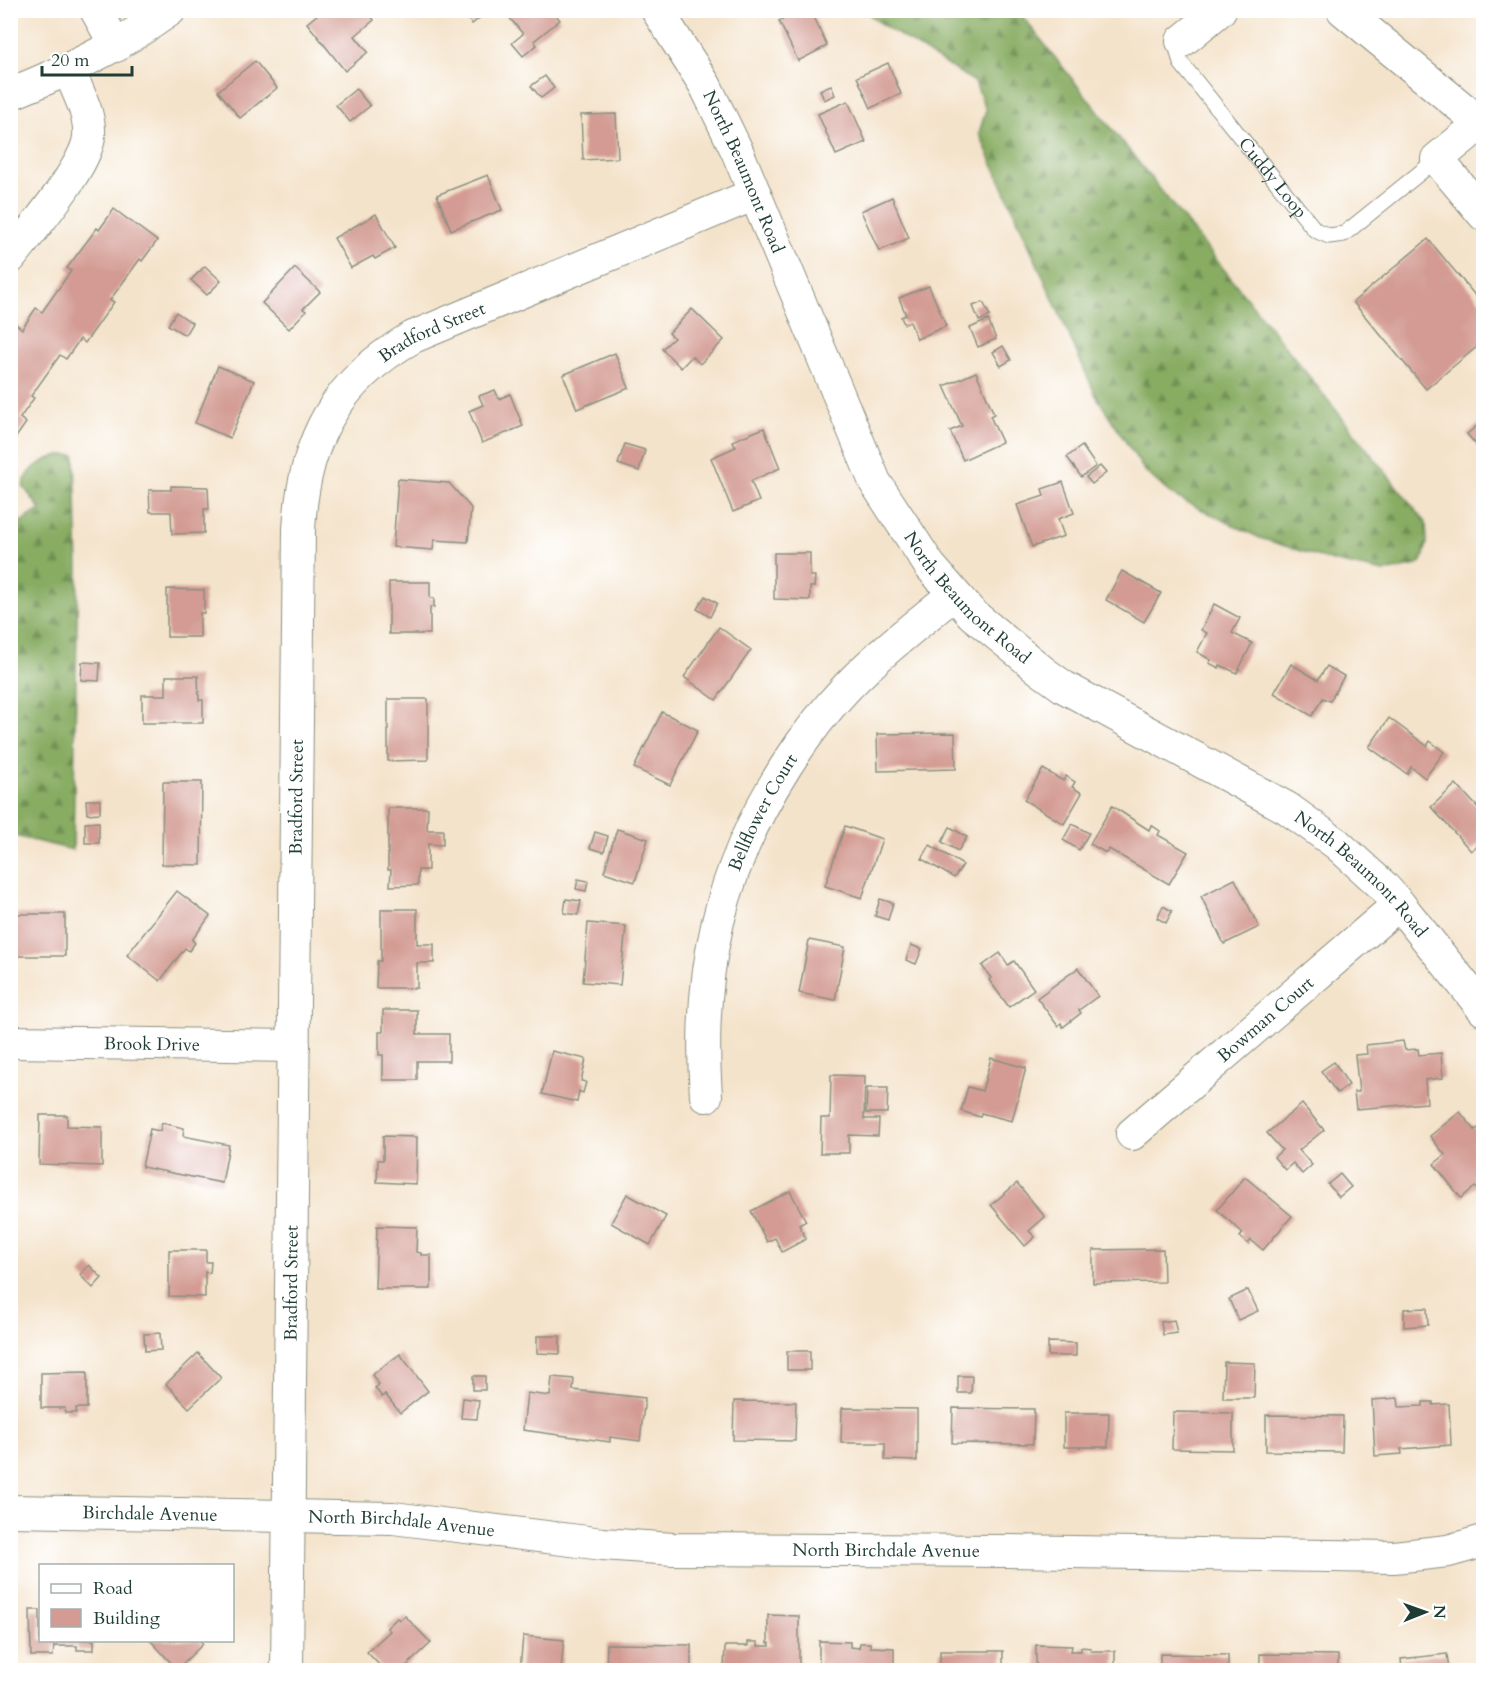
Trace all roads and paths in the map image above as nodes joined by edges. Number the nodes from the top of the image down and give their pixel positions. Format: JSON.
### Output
{"nodes":[{"id":1,"x":96,"y":10,"type":"edge"},
{"id":2,"x":170,"y":10,"type":"edge"},
{"id":3,"x":657,"y":10,"type":"edge"},
{"id":4,"x":1220,"y":10,"type":"edge"},
{"id":5,"x":1343,"y":10,"type":"edge"},
{"id":6,"x":1182,"y":41,"type":"joint"},
{"id":7,"x":116,"y":46,"type":"junction"},
{"id":8,"x":69,"y":70,"type":"junction"},
{"id":9,"x":10,"y":94,"type":"edge"},
{"id":10,"x":1482,"y":125,"type":"edge"},
{"id":11,"x":1437,"y":159,"type":"junction"},
{"id":12,"x":755,"y":194,"type":"junction"},
{"id":13,"x":1484,"y":215,"type":"edge"},
{"id":14,"x":10,"y":258,"type":"edge"},
{"id":15,"x":954,"y":594,"type":"junction"},
{"id":16,"x":1398,"y":904,"type":"junction"},
{"id":17,"x":1484,"y":1010,"type":"edge"},
{"id":18,"x":10,"y":1042,"type":"edge"},
{"id":19,"x":294,"y":1046,"type":"junction"},
{"id":20,"x":706,"y":1096,"type":"dead end"},
{"id":21,"x":1132,"y":1134,"type":"dead end"},
{"id":22,"x":10,"y":1511,"type":"edge"},
{"id":23,"x":289,"y":1515,"type":"junction"},
{"id":24,"x":1484,"y":1541,"type":"edge"},
{"id":25,"x":287,"y":1671,"type":"edge"}],
"edges":[{"from":1,"to":7,"type":"street"},
{"from":2,"to":7,"type":"street"},
{"from":3,"to":12,"type":"street","name":"North Beaumont Road"},
{"from":4,"to":6,"type":"street","name":"Cuddy Loop"},
{"from":5,"to":10,"type":"street","name":"Cuddy Loop"},
{"from":6,"to":11,"type":"lane","name":"Cuddy Loop"},
{"from":7,"to":8,"type":"street"},
{"from":8,"to":9,"type":"street"},
{"from":8,"to":14,"type":"street"},
{"from":10,"to":11,"type":"street","name":"Cuddy Loop"},
{"from":11,"to":13,"type":"street"},
{"from":12,"to":15,"type":"street","name":"North Beaumont Road"},
{"from":12,"to":19,"type":"street","name":"Bradford Street"},
{"from":15,"to":16,"type":"street","name":"North Beaumont Road"},
{"from":15,"to":20,"type":"street","name":"Bellflower Court"},
{"from":16,"to":17,"type":"street","name":"North Beaumont Road"},
{"from":16,"to":21,"type":"street","name":"Bowman Court"},
{"from":18,"to":19,"type":"street","name":"Brook Drive"},
{"from":19,"to":23,"type":"street","name":"Bradford Street"},
{"from":22,"to":23,"type":"street","name":"Birchdale Avenue"},
{"from":23,"to":24,"type":"street","name":"North Birchdale Avenue"},
{"from":23,"to":25,"type":"street","name":"Bradford Street"}]}
